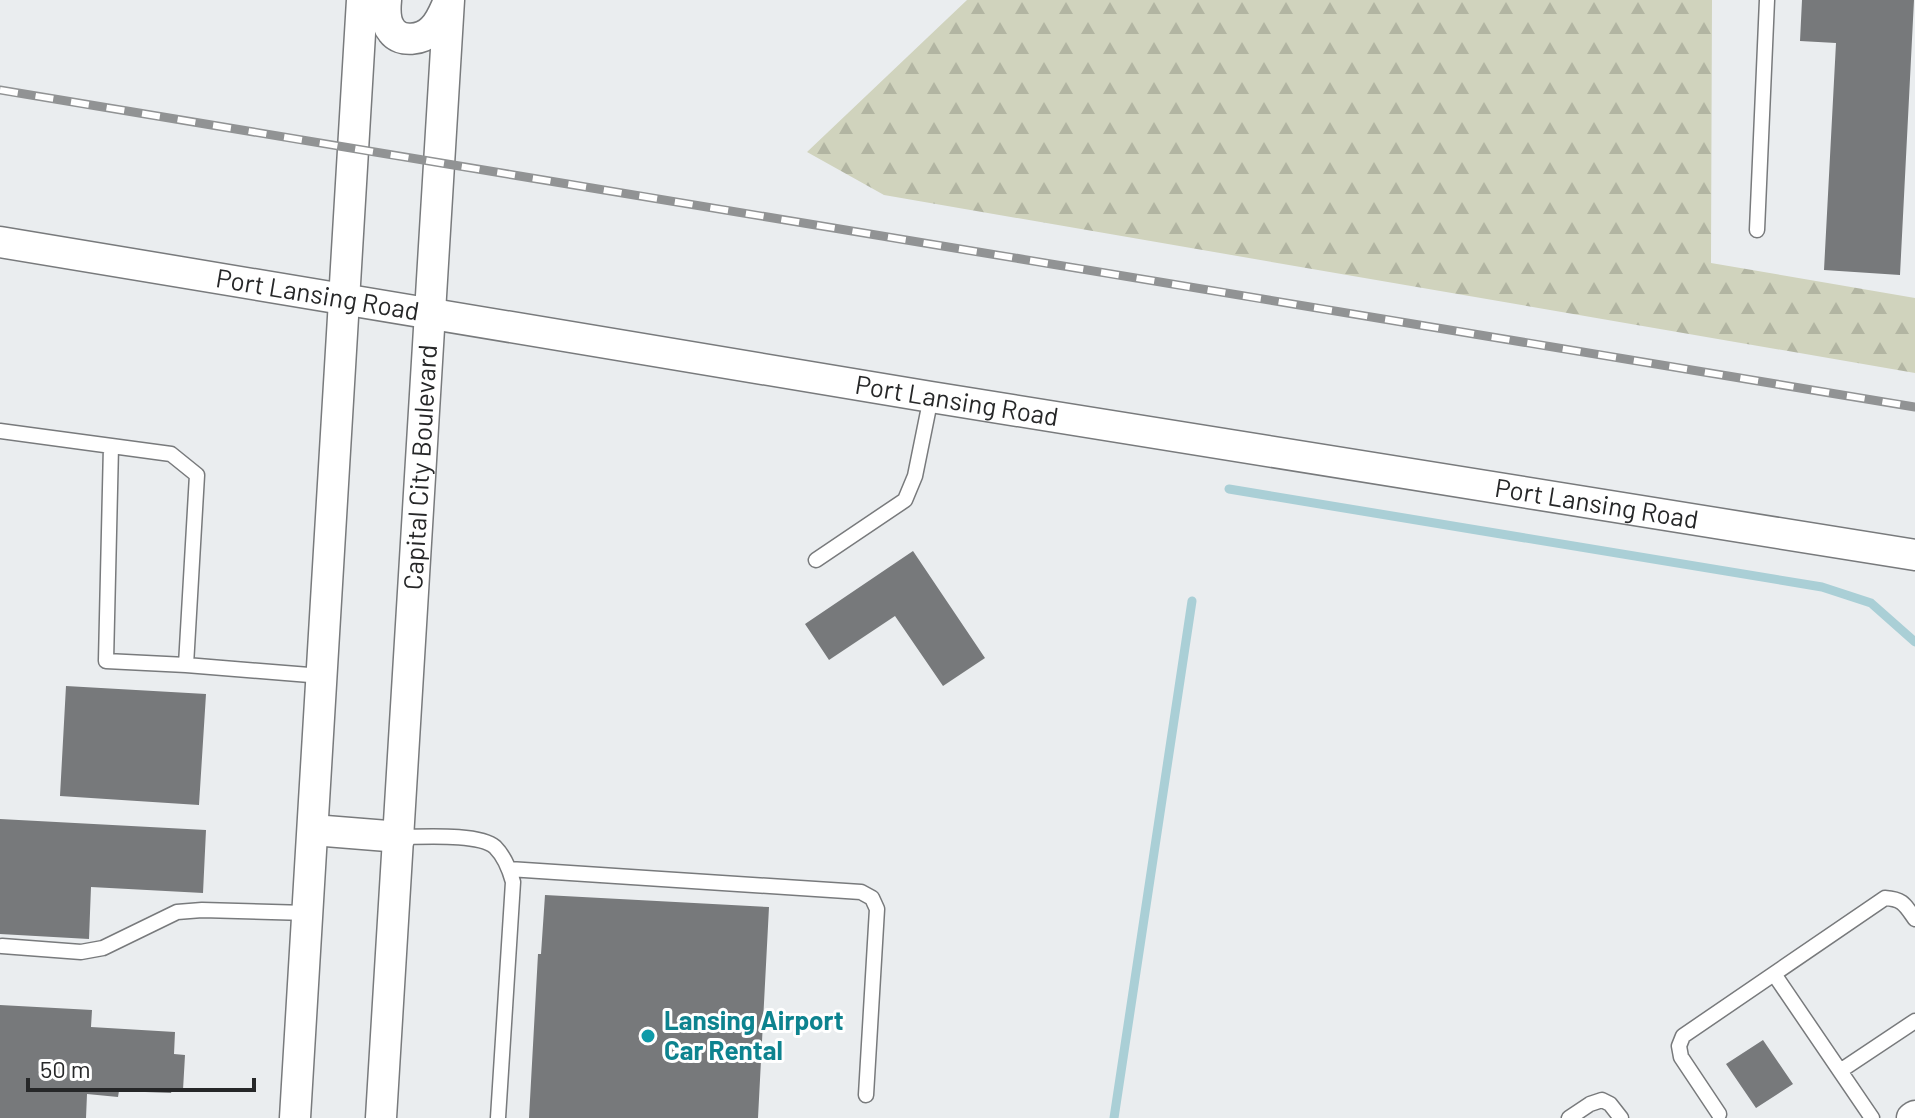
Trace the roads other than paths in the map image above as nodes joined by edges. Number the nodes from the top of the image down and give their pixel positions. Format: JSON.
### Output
{"nodes":[{"id":1,"x":362,"y":0,"type":"edge"},
{"id":2,"x":386,"y":0,"type":"edge"},
{"id":3,"x":449,"y":0,"type":"edge"},
{"id":4,"x":1767,"y":0,"type":"edge"},
{"id":5,"x":1757,"y":230,"type":"dead end"},
{"id":6,"x":0,"y":242,"type":"edge"},
{"id":7,"x":344,"y":300,"type":"junction"},
{"id":8,"x":430,"y":314,"type":"junction"},
{"id":9,"x":931,"y":397,"type":"junction"},
{"id":10,"x":0,"y":431,"type":"edge"},
{"id":11,"x":111,"y":446,"type":"junction"},
{"id":12,"x":1915,"y":555,"type":"edge"},
{"id":13,"x":816,"y":560,"type":"dead end"},
{"id":14,"x":186,"y":665,"type":"junction"},
{"id":15,"x":322,"y":676,"type":"junction"},
{"id":16,"x":313,"y":830,"type":"junction"},
{"id":17,"x":400,"y":837,"type":"junction"},
{"id":18,"x":509,"y":869,"type":"junction"},
{"id":19,"x":307,"y":913,"type":"junction"},
{"id":20,"x":1915,"y":919,"type":"edge"},
{"id":21,"x":2,"y":946,"type":"dead end"},
{"id":22,"x":1774,"y":974,"type":"junction"},
{"id":23,"x":1915,"y":1021,"type":"edge"},
{"id":24,"x":1840,"y":1071,"type":"junction"},
{"id":25,"x":866,"y":1095,"type":"dead end"},
{"id":26,"x":1719,"y":1114,"type":"dead end"},
{"id":27,"x":295,"y":1118,"type":"edge"},
{"id":28,"x":381,"y":1118,"type":"edge"},
{"id":29,"x":498,"y":1118,"type":"edge"},
{"id":30,"x":1569,"y":1118,"type":"edge"},
{"id":31,"x":1621,"y":1118,"type":"edge"},
{"id":32,"x":1872,"y":1118,"type":"edge"}],
"edges":[{"from":1,"to":7,"type":"street"},
{"from":2,"to":3,"type":"street","name":"Capital City Boulevard"},
{"from":3,"to":8,"type":"street","name":"Capital City Boulevard"},
{"from":4,"to":5,"type":"lane"},
{"from":6,"to":7,"type":"street","name":"Port Lansing Road"},
{"from":7,"to":8,"type":"street","name":"Port Lansing Road"},
{"from":7,"to":15,"type":"street"},
{"from":8,"to":9,"type":"street","name":"Port Lansing Road"},
{"from":8,"to":17,"type":"street","name":"Capital City Boulevard"},
{"from":9,"to":12,"type":"street","name":"Port Lansing Road"},
{"from":9,"to":13,"type":"lane"},
{"from":10,"to":11,"type":"lane"},
{"from":11,"to":14,"type":"lane"},
{"from":11,"to":14,"type":"lane"},
{"from":14,"to":15,"type":"lane"},
{"from":15,"to":16,"type":"street"},
{"from":16,"to":17,"type":"street"},
{"from":16,"to":19,"type":"street"},
{"from":17,"to":18,"type":"lane"},
{"from":17,"to":28,"type":"street","name":"Capital City Boulevard"},
{"from":18,"to":25,"type":"lane"},
{"from":18,"to":29,"type":"lane"},
{"from":19,"to":21,"type":"lane"},
{"from":19,"to":27,"type":"street"},
{"from":20,"to":22,"type":"lane"},
{"from":22,"to":24,"type":"lane"},
{"from":22,"to":26,"type":"lane"},
{"from":23,"to":24,"type":"lane"},
{"from":24,"to":32,"type":"lane"},
{"from":30,"to":31,"type":"lane"}]}
